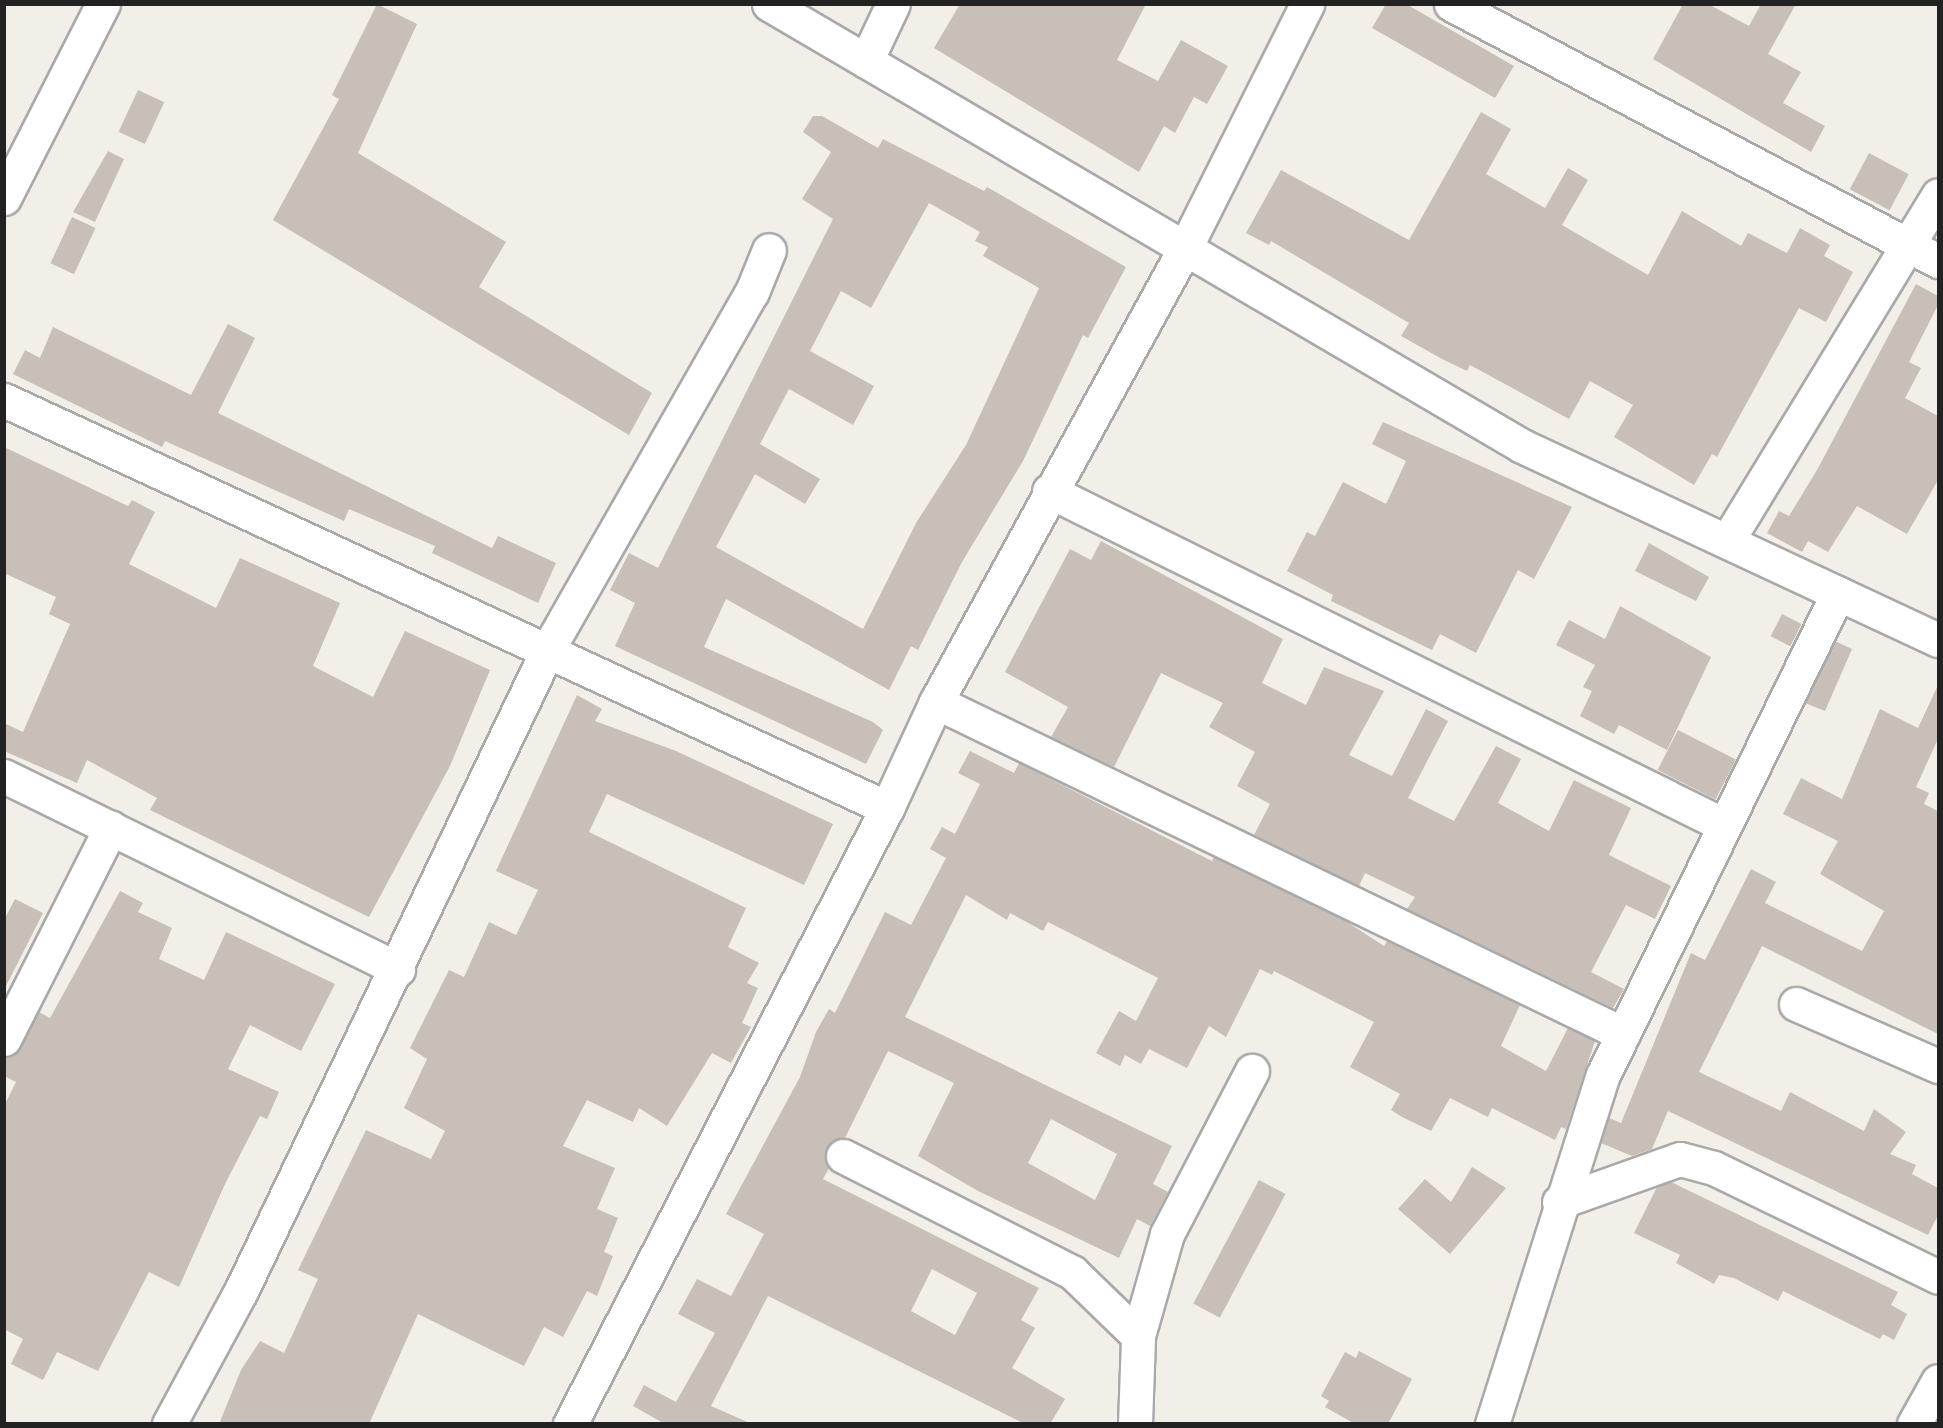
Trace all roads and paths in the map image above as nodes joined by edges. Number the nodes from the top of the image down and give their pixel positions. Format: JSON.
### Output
{"nodes":[{"id":1,"x":103,"y":4,"type":"edge"},
{"id":2,"x":769,"y":4,"type":"edge"},
{"id":3,"x":893,"y":4,"type":"edge"},
{"id":4,"x":1307,"y":4,"type":"edge"},
{"id":5,"x":1451,"y":4,"type":"edge"},
{"id":6,"x":866,"y":61,"type":"junction"},
{"id":7,"x":8,"y":186,"type":"edge"},
{"id":8,"x":1938,"y":195,"type":"edge"},
{"id":9,"x":1909,"y":247,"type":"junction"},
{"id":10,"x":1185,"y":248,"type":"junction"},
{"id":11,"x":769,"y":250,"type":"dead end"},
{"id":12,"x":1938,"y":261,"type":"edge"},
{"id":13,"x":4,"y":400,"type":"edge"},
{"id":14,"x":1049,"y":491,"type":"junction"},
{"id":15,"x":1727,"y":542,"type":"junction"},
{"id":16,"x":1838,"y":593,"type":"junction"},
{"id":17,"x":1938,"y":640,"type":"edge"},
{"id":18,"x":548,"y":650,"type":"junction"},
{"id":19,"x":936,"y":702,"type":"junction"},
{"id":20,"x":4,"y":776,"type":"edge"},
{"id":21,"x":887,"y":808,"type":"junction"},
{"id":22,"x":1724,"y":825,"type":"junction"},
{"id":23,"x":111,"y":827,"type":"junction"},
{"id":24,"x":398,"y":969,"type":"junction"},
{"id":25,"x":1796,"y":1004,"type":"dead end"},
{"id":26,"x":1623,"y":1034,"type":"junction"},
{"id":27,"x":4,"y":1039,"type":"edge"},
{"id":28,"x":1938,"y":1066,"type":"edge"},
{"id":29,"x":1252,"y":1071,"type":"dead end"},
{"id":30,"x":843,"y":1156,"type":"dead end"},
{"id":31,"x":1559,"y":1202,"type":"junction"},
{"id":32,"x":1938,"y":1277,"type":"edge"},
{"id":33,"x":1138,"y":1336,"type":"junction"},
{"id":34,"x":1938,"y":1384,"type":"edge"},
{"id":35,"x":169,"y":1424,"type":"edge"},
{"id":36,"x":570,"y":1424,"type":"edge"},
{"id":37,"x":1135,"y":1424,"type":"edge"},
{"id":38,"x":1491,"y":1424,"type":"edge"},
{"id":39,"x":1914,"y":1424,"type":"edge"}],
"edges":[{"from":1,"to":7,"type":"street"},
{"from":2,"to":6,"type":"street"},
{"from":3,"to":6,"type":"street"},
{"from":4,"to":10,"type":"street"},
{"from":5,"to":9,"type":"street"},
{"from":6,"to":10,"type":"street"},
{"from":8,"to":9,"type":"street"},
{"from":9,"to":12,"type":"street"},
{"from":9,"to":15,"type":"street"},
{"from":10,"to":14,"type":"street"},
{"from":10,"to":15,"type":"street"},
{"from":11,"to":18,"type":"street"},
{"from":13,"to":18,"type":"street"},
{"from":14,"to":19,"type":"street"},
{"from":14,"to":22,"type":"street"},
{"from":15,"to":16,"type":"street"},
{"from":16,"to":17,"type":"street"},
{"from":16,"to":22,"type":"street"},
{"from":18,"to":21,"type":"street"},
{"from":18,"to":24,"type":"street"},
{"from":19,"to":21,"type":"street"},
{"from":19,"to":26,"type":"street"},
{"from":20,"to":23,"type":"street"},
{"from":21,"to":36,"type":"street"},
{"from":22,"to":26,"type":"street"},
{"from":23,"to":24,"type":"street"},
{"from":23,"to":27,"type":"street"},
{"from":24,"to":35,"type":"street"},
{"from":25,"to":28,"type":"street"},
{"from":26,"to":31,"type":"street"},
{"from":29,"to":33,"type":"street"},
{"from":30,"to":33,"type":"street"},
{"from":31,"to":32,"type":"street"},
{"from":31,"to":38,"type":"street"},
{"from":33,"to":37,"type":"street"},
{"from":34,"to":39,"type":"street"}]}
